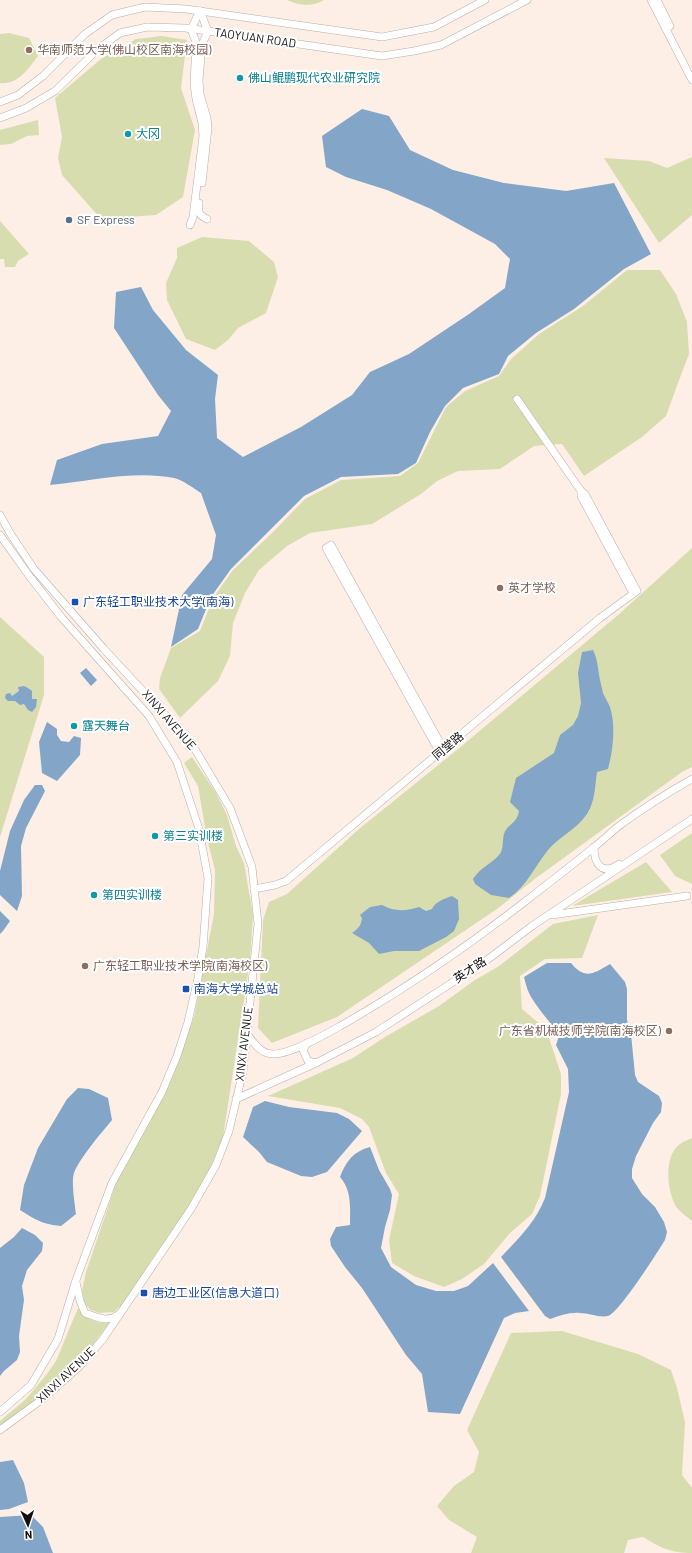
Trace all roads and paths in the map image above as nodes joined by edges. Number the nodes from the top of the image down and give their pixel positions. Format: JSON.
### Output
{"nodes":[{"id":1,"x":485,"y":0,"type":"edge"},
{"id":2,"x":527,"y":0,"type":"edge"},
{"id":3,"x":651,"y":0,"type":"edge"},
{"id":4,"x":657,"y":0,"type":"edge"},
{"id":5,"x":200,"y":11,"type":"junction"},
{"id":6,"x":191,"y":29,"type":"junction"},
{"id":7,"x":208,"y":31,"type":"junction"},
{"id":8,"x":692,"y":71,"type":"edge"},
{"id":9,"x":692,"y":80,"type":"edge"},
{"id":10,"x":0,"y":102,"type":"edge"},
{"id":11,"x":0,"y":118,"type":"edge"},
{"id":12,"x":207,"y":219,"type":"dead end"},
{"id":13,"x":190,"y":225,"type":"dead end"},
{"id":14,"x":517,"y":399,"type":"dead end"},
{"id":15,"x":0,"y":515,"type":"edge"},
{"id":16,"x":0,"y":535,"type":"edge"},
{"id":17,"x":328,"y":547,"type":"dead end"},
{"id":18,"x":442,"y":752,"type":"junction"},
{"id":19,"x":692,"y":779,"type":"edge"},
{"id":20,"x":692,"y":816,"type":"edge"},
{"id":21,"x":692,"y":819,"type":"edge"},
{"id":22,"x":594,"y":847,"type":"junction"},
{"id":23,"x":254,"y":889,"type":"junction"},
{"id":24,"x":687,"y":896,"type":"dead end"},
{"id":25,"x":549,"y":915,"type":"junction"},
{"id":26,"x":247,"y":1034,"type":"junction"},
{"id":27,"x":306,"y":1043,"type":"junction"},
{"id":28,"x":316,"y":1063,"type":"junction"},
{"id":29,"x":236,"y":1099,"type":"junction"},
{"id":30,"x":76,"y":1280,"type":"junction"},
{"id":31,"x":121,"y":1313,"type":"junction"},
{"id":32,"x":0,"y":1412,"type":"edge"},
{"id":33,"x":0,"y":1430,"type":"edge"}],
"edges":[{"from":1,"to":5,"type":"main road","name":"TAOYUAN ROAD"},
{"from":2,"to":7,"type":"main road","name":"TAOYUAN ROAD"},
{"from":3,"to":9,"type":"main road"},
{"from":4,"to":8,"type":"main road"},
{"from":5,"to":6,"type":"main road"},
{"from":5,"to":7,"type":"main road"},
{"from":5,"to":10,"type":"main road","name":"TAOYUAN ROAD"},
{"from":6,"to":7,"type":"main road","name":"TAOYUAN ROAD"},
{"from":6,"to":11,"type":"main road","name":"TAOYUAN ROAD"},
{"from":6,"to":13,"type":"main road"},
{"from":7,"to":12,"type":"main road"},
{"from":14,"to":18,"type":"main road","name":"同堂路"},
{"from":15,"to":23,"type":"main road","name":"XINXI AVENUE"},
{"from":16,"to":30,"type":"main road","name":"XINXI AVENUE"},
{"from":17,"to":18,"type":"main road"},
{"from":18,"to":23,"type":"main road","name":"同堂路"},
{"from":19,"to":22,"type":"main road"},
{"from":20,"to":22,"type":"main road"},
{"from":21,"to":25,"type":"main road","name":"英才路"},
{"from":22,"to":27,"type":"main road"},
{"from":23,"to":26,"type":"main road","name":"XINXI AVENUE"},
{"from":24,"to":25,"type":"main road"},
{"from":25,"to":28,"type":"main road","name":"英才路"},
{"from":26,"to":27,"type":"main road"},
{"from":26,"to":29,"type":"main road","name":"XINXI AVENUE"},
{"from":27,"to":28,"type":"main road"},
{"from":28,"to":29,"type":"main road","name":"英才路"},
{"from":29,"to":31,"type":"main road","name":"XINXI AVENUE"},
{"from":30,"to":31,"type":"main road"},
{"from":30,"to":32,"type":"main road","name":"XINXI AVENUE"},
{"from":31,"to":33,"type":"main road","name":"XINXI AVENUE"}]}
